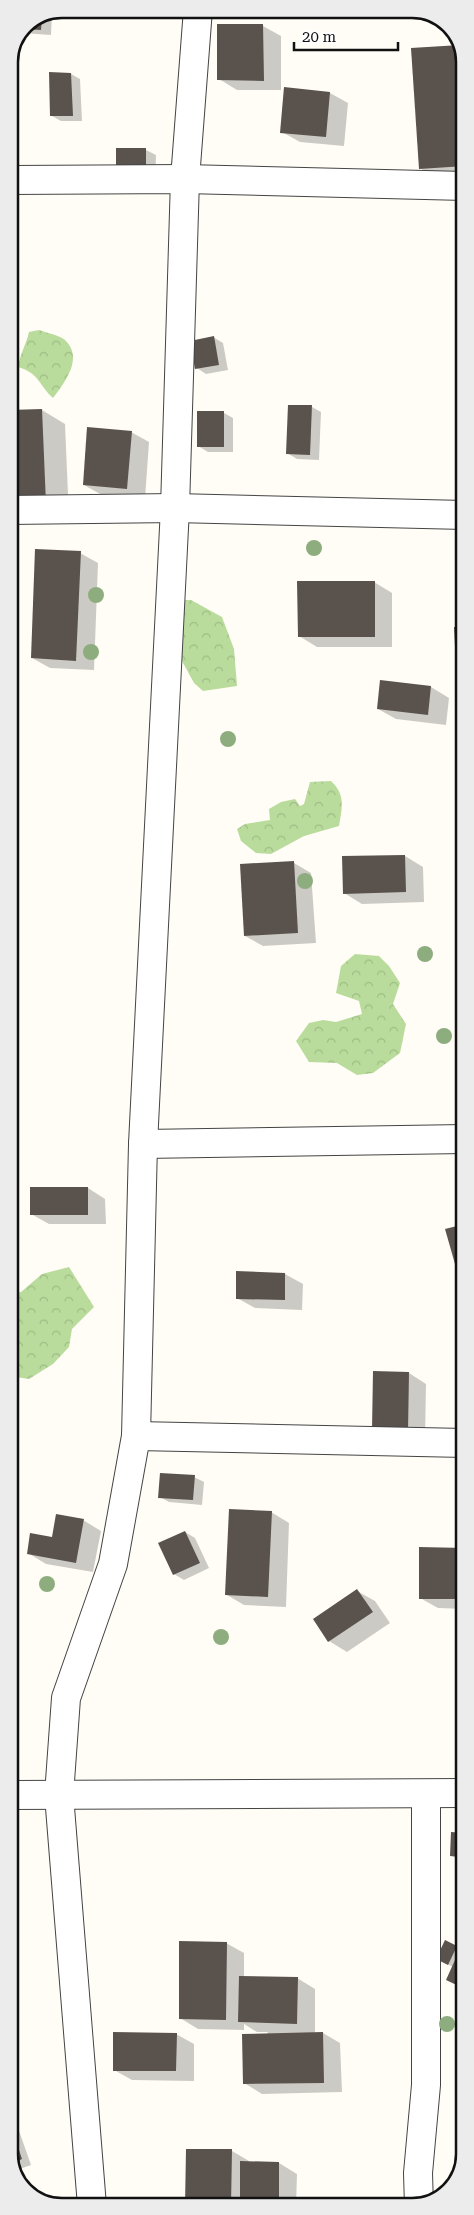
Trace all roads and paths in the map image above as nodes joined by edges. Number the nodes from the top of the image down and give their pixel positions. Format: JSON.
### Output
{"nodes":[{"id":1,"x":197,"y":18,"type":"edge"},
{"id":2,"x":185,"y":179,"type":"junction"},
{"id":3,"x":18,"y":180,"type":"edge"},
{"id":4,"x":456,"y":186,"type":"edge"},
{"id":5,"x":175,"y":508,"type":"junction"},
{"id":6,"x":18,"y":510,"type":"edge"},
{"id":7,"x":456,"y":515,"type":"edge"},
{"id":8,"x":456,"y":1139,"type":"edge"},
{"id":9,"x":143,"y":1144,"type":"junction"},
{"id":10,"x":136,"y":1436,"type":"junction"},
{"id":11,"x":456,"y":1443,"type":"edge"},
{"id":12,"x":456,"y":1793,"type":"edge"},
{"id":13,"x":426,"y":1794,"type":"junction"},
{"id":14,"x":18,"y":1795,"type":"edge"},
{"id":15,"x":59,"y":1795,"type":"junction"},
{"id":16,"x":91,"y":2197,"type":"edge"},
{"id":17,"x":419,"y":2197,"type":"edge"}],
"edges":[{"from":1,"to":2,"type":"street"},
{"from":2,"to":3,"type":"street"},
{"from":2,"to":4,"type":"street"},
{"from":2,"to":5,"type":"street"},
{"from":5,"to":6,"type":"street"},
{"from":5,"to":7,"type":"street"},
{"from":5,"to":9,"type":"street"},
{"from":8,"to":9,"type":"street"},
{"from":9,"to":10,"type":"street"},
{"from":10,"to":11,"type":"street"},
{"from":10,"to":15,"type":"street"},
{"from":12,"to":13,"type":"street"},
{"from":13,"to":15,"type":"street"},
{"from":13,"to":17,"type":"street"},
{"from":14,"to":15,"type":"street"},
{"from":15,"to":16,"type":"street"}]}
